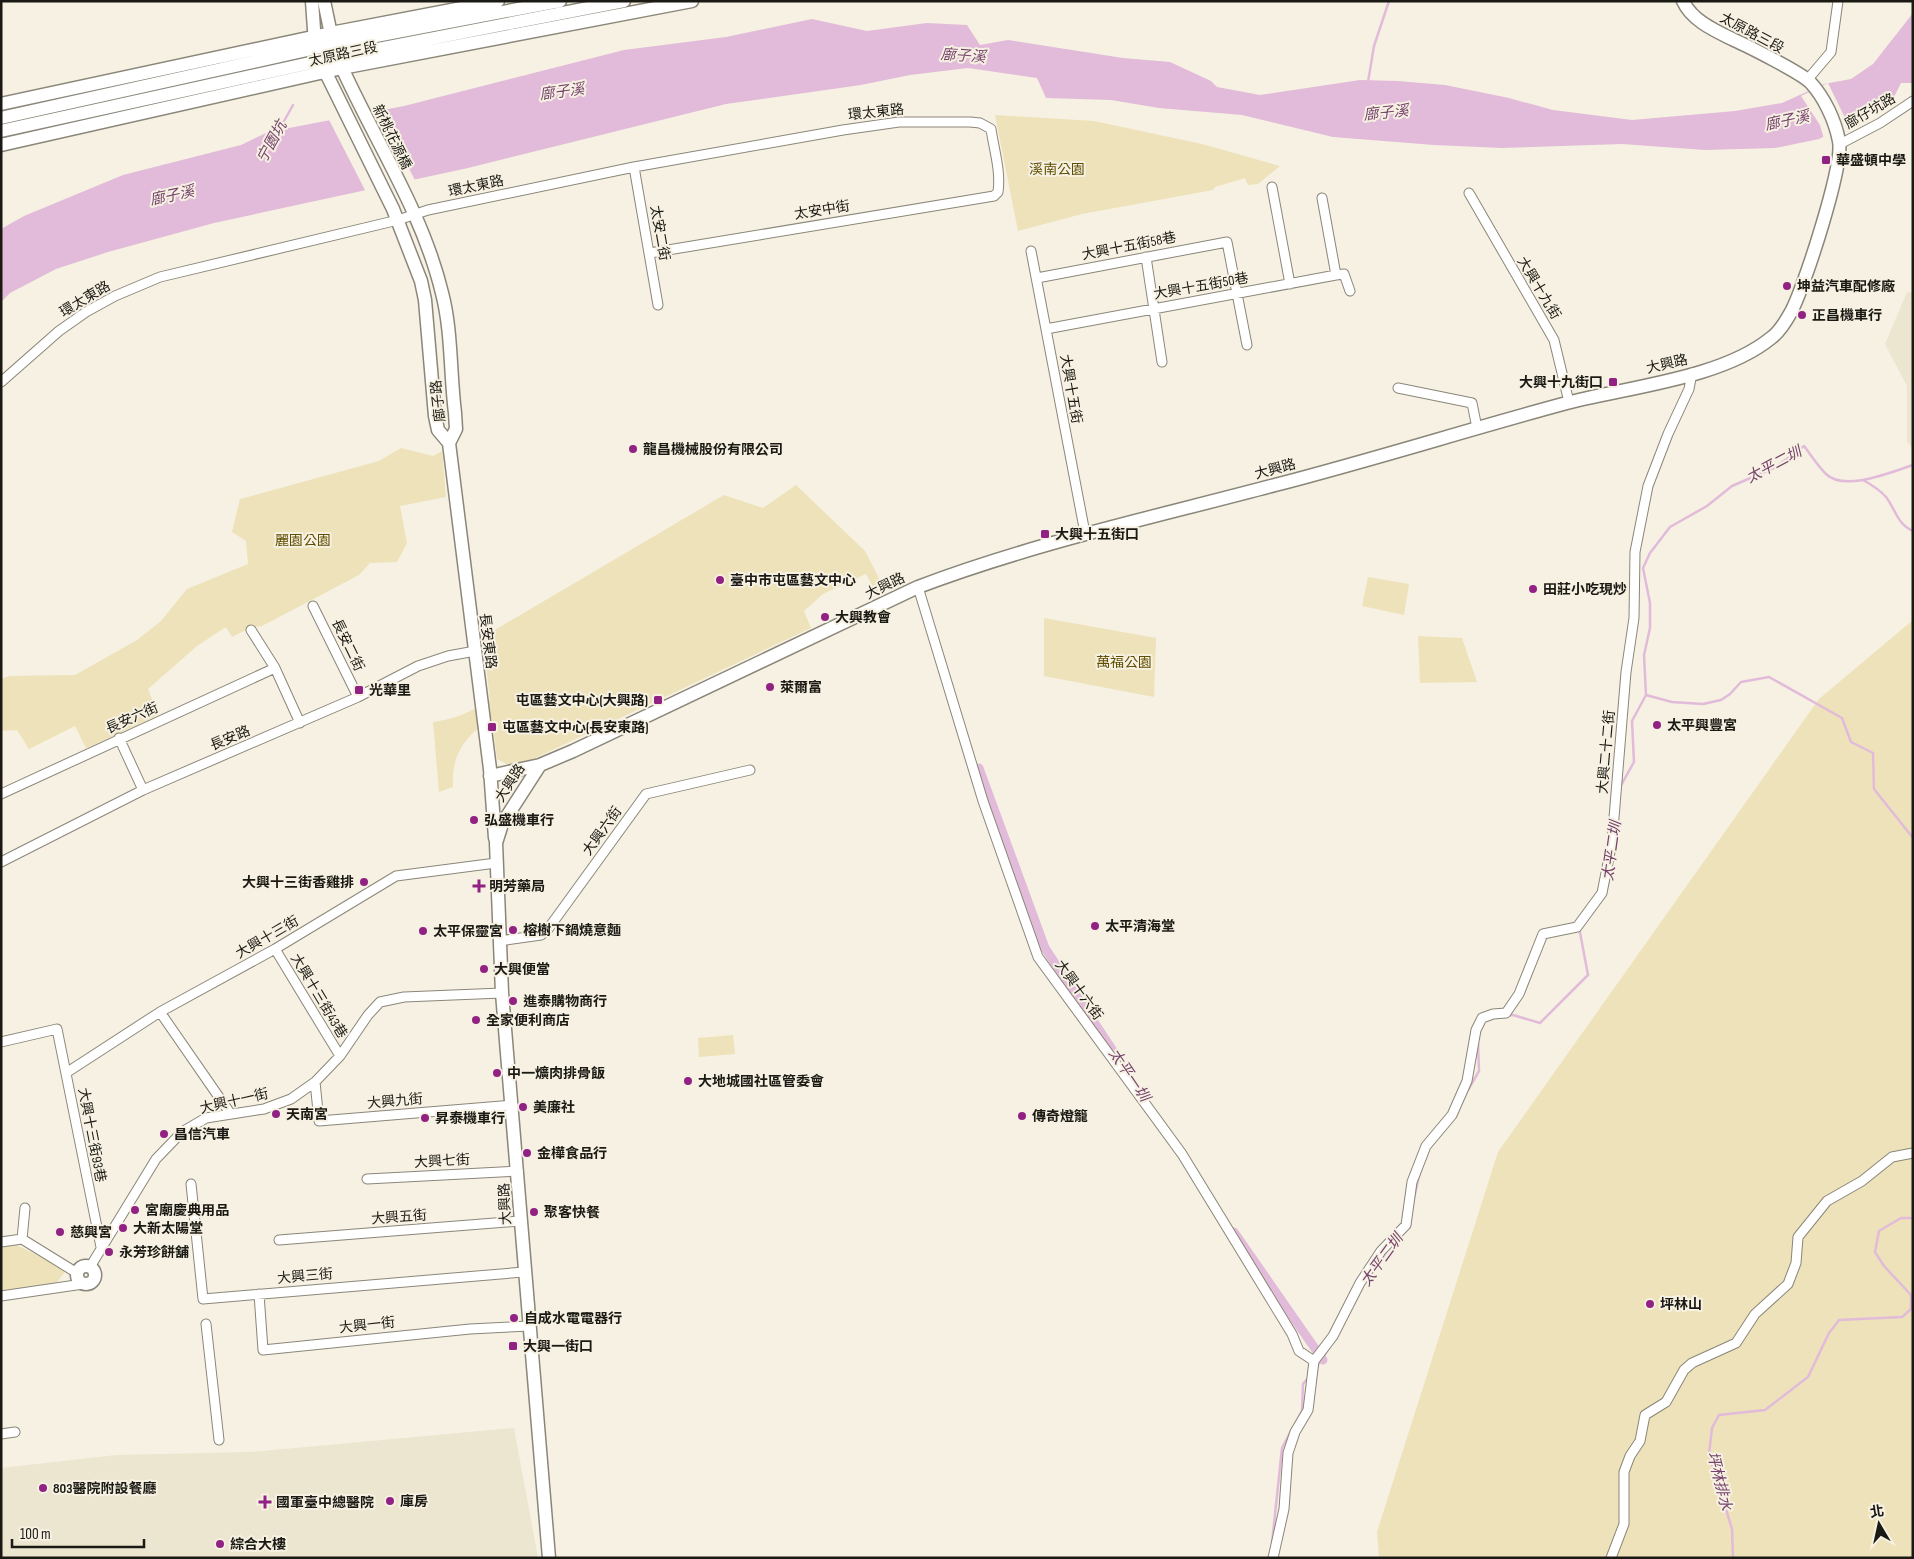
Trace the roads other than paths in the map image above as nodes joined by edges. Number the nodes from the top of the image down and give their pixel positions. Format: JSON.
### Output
{"nodes":[{"id":1,"x":312,"y":1,"type":"edge"},
{"id":2,"x":324,"y":1,"type":"edge"},
{"id":3,"x":498,"y":1,"type":"edge"},
{"id":4,"x":560,"y":1,"type":"edge"},
{"id":5,"x":624,"y":1,"type":"edge"},
{"id":6,"x":692,"y":1,"type":"edge"},
{"id":7,"x":1683,"y":1,"type":"edge"},
{"id":8,"x":1838,"y":1,"type":"edge"},
{"id":9,"x":332,"y":38,"type":"junction"},
{"id":10,"x":315,"y":43,"type":"junction"},
{"id":11,"x":340,"y":63,"type":"junction"},
{"id":12,"x":323,"y":67,"type":"junction"},
{"id":13,"x":1810,"y":82,"type":"junction"},
{"id":14,"x":1913,"y":101,"type":"edge"},
{"id":15,"x":1,"y":104,"type":"edge"},
{"id":16,"x":1,"y":118,"type":"edge"},
{"id":17,"x":1,"y":131,"type":"edge"},
{"id":18,"x":1839,"y":140,"type":"junction"},
{"id":19,"x":1,"y":145,"type":"edge"},
{"id":20,"x":634,"y":166,"type":"junction"},
{"id":21,"x":1272,"y":187,"type":"dead end"},
{"id":22,"x":998,"y":192,"type":"joint"},
{"id":23,"x":1469,"y":193,"type":"dead end"},
{"id":24,"x":1322,"y":198,"type":"dead end"},
{"id":25,"x":412,"y":210,"type":"junction"},
{"id":26,"x":395,"y":215,"type":"junction"},
{"id":27,"x":1032,"y":251,"type":"dead end"},
{"id":28,"x":650,"y":253,"type":"junction"},
{"id":29,"x":1146,"y":257,"type":"junction"},
{"id":30,"x":1336,"y":275,"type":"junction"},
{"id":31,"x":1037,"y":278,"type":"junction"},
{"id":32,"x":1290,"y":284,"type":"junction"},
{"id":33,"x":1350,"y":291,"type":"dead end"},
{"id":34,"x":1237,"y":293,"type":"junction"},
{"id":35,"x":658,"y":305,"type":"dead end"},
{"id":36,"x":1154,"y":308,"type":"junction"},
{"id":37,"x":1046,"y":328,"type":"junction"},
{"id":38,"x":1247,"y":345,"type":"dead end"},
{"id":39,"x":1162,"y":362,"type":"dead end"},
{"id":40,"x":1692,"y":373,"type":"junction"},
{"id":41,"x":1,"y":382,"type":"edge"},
{"id":42,"x":1398,"y":388,"type":"dead end"},
{"id":43,"x":1569,"y":402,"type":"junction"},
{"id":44,"x":1478,"y":428,"type":"junction"},
{"id":45,"x":449,"y":444,"type":"junction"},
{"id":46,"x":1085,"y":533,"type":"junction"},
{"id":47,"x":918,"y":587,"type":"junction"},
{"id":48,"x":313,"y":606,"type":"dead end"},
{"id":49,"x":251,"y":630,"type":"dead end"},
{"id":50,"x":474,"y":651,"type":"junction"},
{"id":51,"x":275,"y":668,"type":"junction"},
{"id":52,"x":358,"y":697,"type":"junction"},
{"id":53,"x":300,"y":723,"type":"junction"},
{"id":54,"x":119,"y":738,"type":"junction"},
{"id":55,"x":540,"y":765,"type":"junction"},
{"id":56,"x":750,"y":770,"type":"dead end"},
{"id":57,"x":490,"y":776,"type":"junction"},
{"id":58,"x":143,"y":790,"type":"junction"},
{"id":59,"x":1,"y":794,"type":"edge"},
{"id":60,"x":496,"y":843,"type":"junction"},
{"id":61,"x":1,"y":862,"type":"edge"},
{"id":62,"x":496,"y":863,"type":"junction"},
{"id":63,"x":499,"y":941,"type":"junction"},
{"id":64,"x":274,"y":949,"type":"junction"},
{"id":65,"x":502,"y":993,"type":"junction"},
{"id":66,"x":160,"y":1012,"type":"junction"},
{"id":67,"x":1,"y":1042,"type":"edge"},
{"id":68,"x":340,"y":1056,"type":"junction"},
{"id":69,"x":66,"y":1073,"type":"junction"},
{"id":70,"x":315,"y":1082,"type":"junction"},
{"id":71,"x":513,"y":1105,"type":"junction"},
{"id":72,"x":230,"y":1113,"type":"junction"},
{"id":73,"x":1913,"y":1153,"type":"edge"},
{"id":74,"x":518,"y":1171,"type":"junction"},
{"id":75,"x":367,"y":1179,"type":"dead end"},
{"id":76,"x":191,"y":1184,"type":"dead end"},
{"id":77,"x":25,"y":1208,"type":"dead end"},
{"id":78,"x":520,"y":1221,"type":"junction"},
{"id":79,"x":22,"y":1239,"type":"junction"},
{"id":80,"x":279,"y":1240,"type":"dead end"},
{"id":81,"x":1,"y":1242,"type":"edge"},
{"id":82,"x":101,"y":1247,"type":"junction"},
{"id":83,"x":90,"y":1267,"type":"joint"},
{"id":84,"x":524,"y":1272,"type":"junction"},
{"id":85,"x":80,"y":1279,"type":"junction"},
{"id":86,"x":259,"y":1294,"type":"junction"},
{"id":87,"x":1,"y":1296,"type":"edge"},
{"id":88,"x":206,"y":1324,"type":"dead end"},
{"id":89,"x":530,"y":1326,"type":"junction"},
{"id":90,"x":1314,"y":1361,"type":"junction"},
{"id":91,"x":15,"y":1432,"type":"dead end"},
{"id":92,"x":1,"y":1434,"type":"edge"},
{"id":93,"x":219,"y":1440,"type":"dead end"},
{"id":94,"x":549,"y":1558,"type":"edge"},
{"id":95,"x":1273,"y":1558,"type":"edge"},
{"id":96,"x":1611,"y":1558,"type":"edge"}],
"edges":[{"from":1,"to":10,"type":"main road"},
{"from":2,"to":9,"type":"main road"},
{"from":3,"to":9,"type":"main road","name":"太原路三段"},
{"from":4,"to":9,"type":"main road","name":"太原路三段"},
{"from":5,"to":11,"type":"main road","name":"太原路三段"},
{"from":6,"to":11,"type":"main road","name":"太原路三段"},
{"from":7,"to":13,"type":"main road","name":"太原路三段"},
{"from":8,"to":13,"type":"street"},
{"from":9,"to":10,"type":"main road","name":"太原路三段"},
{"from":9,"to":11,"type":"main road"},
{"from":10,"to":12,"type":"main road"},
{"from":10,"to":15,"type":"main road","name":"太原路三段"},
{"from":10,"to":16,"type":"main road","name":"太原路三段"},
{"from":11,"to":12,"type":"main road","name":"太原路三段"},
{"from":11,"to":25,"type":"main road","name":"新桃花源橋"},
{"from":12,"to":17,"type":"main road","name":"太原路三段"},
{"from":12,"to":19,"type":"main road","name":"太原路三段"},
{"from":12,"to":26,"type":"main road"},
{"from":13,"to":18,"type":"main road"},
{"from":14,"to":18,"type":"street","name":"廍仔坑路"},
{"from":18,"to":40,"type":"main road","name":"大興路"},
{"from":20,"to":22,"type":"street","name":"環太東路"},
{"from":20,"to":25,"type":"street","name":"環太東路"},
{"from":20,"to":28,"type":"street","name":"太安二街"},
{"from":21,"to":32,"type":"street"},
{"from":22,"to":28,"type":"street","name":"太安中街"},
{"from":23,"to":43,"type":"street","name":"大興十九街"},
{"from":24,"to":30,"type":"street"},
{"from":25,"to":26,"type":"street","name":"環太東路"},
{"from":25,"to":45,"type":"main road","name":"廍子路"},
{"from":26,"to":41,"type":"street","name":"環太東路"},
{"from":26,"to":45,"type":"main road","name":"廍子路"},
{"from":27,"to":31,"type":"street","name":"大興十五街"},
{"from":28,"to":35,"type":"street","name":"太安二街"},
{"from":29,"to":31,"type":"street","name":"大興十五街58巷"},
{"from":29,"to":34,"type":"street","name":"大興十五街58巷"},
{"from":29,"to":36,"type":"street"},
{"from":30,"to":32,"type":"street","name":"大興十五街50巷"},
{"from":30,"to":33,"type":"street"},
{"from":31,"to":37,"type":"street","name":"大興十五街"},
{"from":32,"to":34,"type":"street","name":"大興十五街50巷"},
{"from":34,"to":36,"type":"street","name":"大興十五街50巷"},
{"from":34,"to":38,"type":"street"},
{"from":36,"to":37,"type":"street","name":"大興十五街50巷"},
{"from":36,"to":39,"type":"street"},
{"from":37,"to":46,"type":"street","name":"大興十五街"},
{"from":40,"to":43,"type":"main road","name":"大興路"},
{"from":40,"to":90,"type":"street","name":"大興二十二街"},
{"from":42,"to":44,"type":"street"},
{"from":43,"to":44,"type":"main road","name":"大興路"},
{"from":44,"to":46,"type":"main road","name":"大興路"},
{"from":45,"to":50,"type":"main road","name":"長安東路"},
{"from":46,"to":47,"type":"main road","name":"大興路"},
{"from":47,"to":55,"type":"main road","name":"大興路"},
{"from":47,"to":90,"type":"street","name":"大興十六街"},
{"from":48,"to":52,"type":"street","name":"長安二街"},
{"from":49,"to":51,"type":"street"},
{"from":50,"to":52,"type":"street","name":"長安路"},
{"from":50,"to":57,"type":"main road","name":"長安東路"},
{"from":51,"to":53,"type":"street"},
{"from":51,"to":54,"type":"street","name":"長安六街"},
{"from":52,"to":53,"type":"street","name":"長安路"},
{"from":53,"to":58,"type":"street","name":"長安路"},
{"from":54,"to":58,"type":"street"},
{"from":54,"to":59,"type":"street","name":"長安六街"},
{"from":55,"to":57,"type":"main road"},
{"from":55,"to":60,"type":"main road","name":"大興路"},
{"from":56,"to":63,"type":"street","name":"大興六街"},
{"from":57,"to":60,"type":"main road","name":"長安東路"},
{"from":58,"to":61,"type":"street","name":"長安路"},
{"from":60,"to":62,"type":"main road","name":"大興路"},
{"from":62,"to":63,"type":"main road","name":"大興路"},
{"from":62,"to":64,"type":"street","name":"大興十三街"},
{"from":63,"to":65,"type":"main road","name":"大興路"},
{"from":64,"to":66,"type":"street","name":"大興十三街"},
{"from":64,"to":68,"type":"street","name":"大興十三街43巷"},
{"from":65,"to":68,"type":"street","name":"大興十一街"},
{"from":65,"to":71,"type":"main road","name":"大興路"},
{"from":66,"to":69,"type":"street","name":"大興十三街"},
{"from":66,"to":72,"type":"street"},
{"from":67,"to":69,"type":"street","name":"大興十三街93巷"},
{"from":68,"to":70,"type":"street","name":"大興十一街"},
{"from":69,"to":82,"type":"street","name":"大興十三街93巷"},
{"from":70,"to":71,"type":"street","name":"大興九街"},
{"from":70,"to":72,"type":"street","name":"大興十一街"},
{"from":71,"to":74,"type":"main road","name":"大興路"},
{"from":72,"to":82,"type":"street","name":"大興十一街"},
{"from":73,"to":96,"type":"street"},
{"from":74,"to":75,"type":"street","name":"大興七街"},
{"from":74,"to":78,"type":"main road","name":"大興路"},
{"from":76,"to":86,"type":"street","name":"大興三街"},
{"from":77,"to":79,"type":"street"},
{"from":78,"to":80,"type":"street","name":"大興五街"},
{"from":78,"to":84,"type":"main road","name":"大興路"},
{"from":79,"to":81,"type":"street"},
{"from":79,"to":85,"type":"street"},
{"from":82,"to":83,"type":"street","name":"大興十一街"},
{"from":83,"to":85,"type":"main road"},
{"from":84,"to":86,"type":"street","name":"大興三街"},
{"from":84,"to":89,"type":"main road","name":"大興路"},
{"from":85,"to":87,"type":"street"},
{"from":86,"to":89,"type":"street","name":"大興一街"},
{"from":88,"to":93,"type":"street"},
{"from":89,"to":94,"type":"main road","name":"大興路"},
{"from":90,"to":95,"type":"street"},
{"from":91,"to":92,"type":"street"}]}
